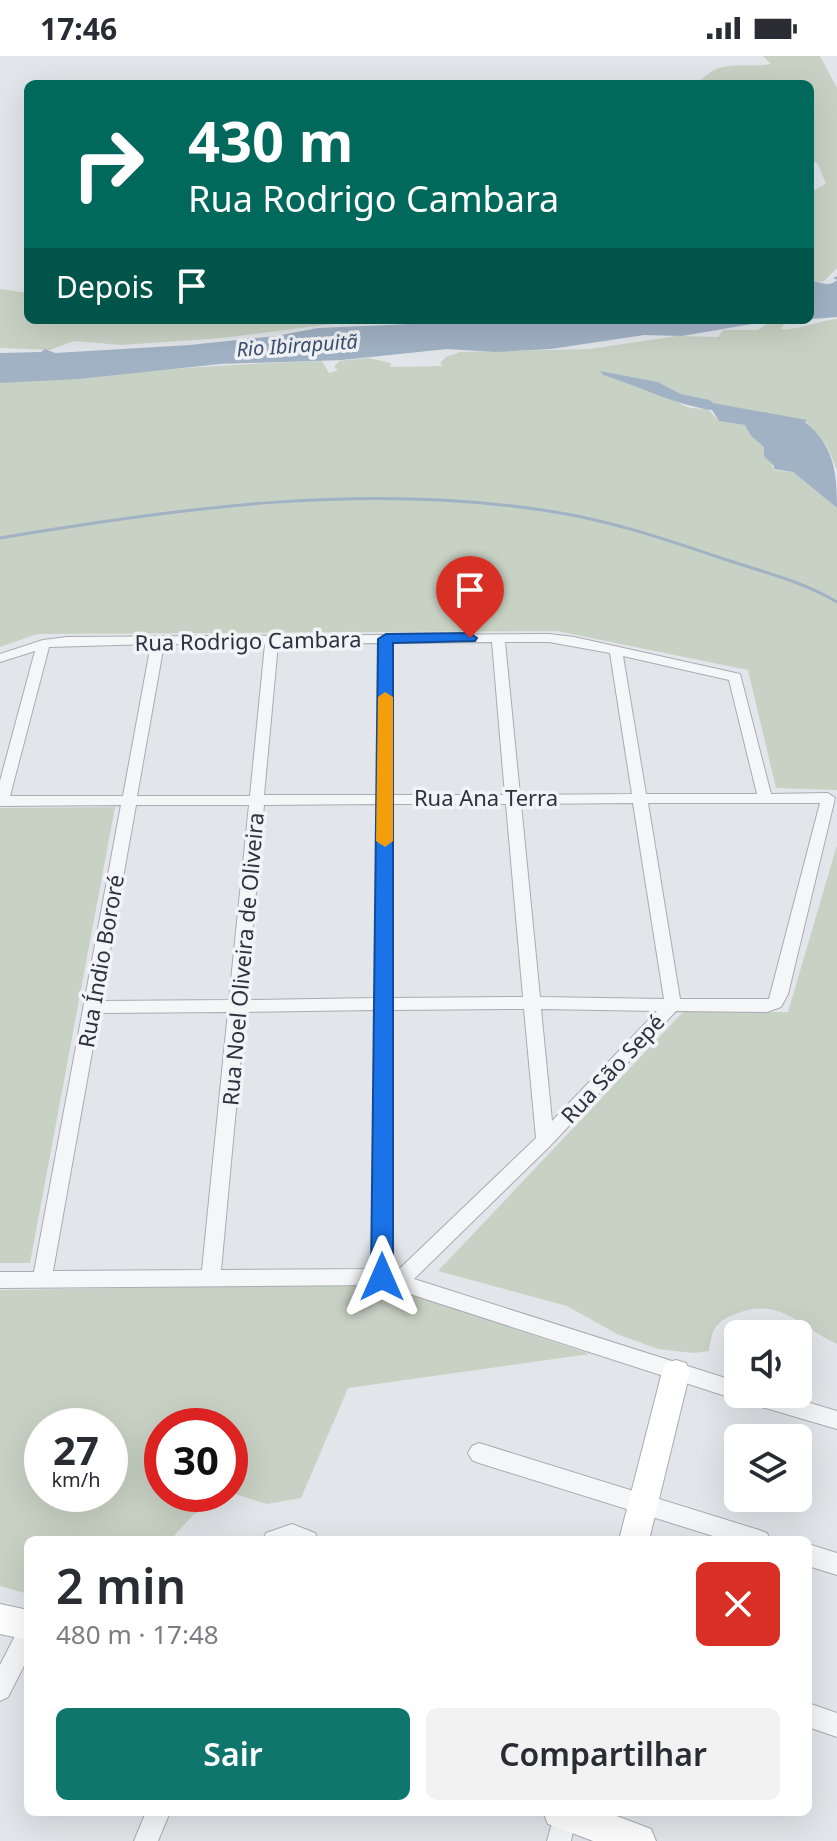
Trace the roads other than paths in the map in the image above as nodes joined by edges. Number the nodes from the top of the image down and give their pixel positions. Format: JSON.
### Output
{"nodes":[{"id":1,"x":498,"y":638,"type":"junction"},
{"id":2,"x":386,"y":639,"type":"junction"},
{"id":3,"x":272,"y":640,"type":"junction"},
{"id":4,"x":158,"y":642,"type":"junction"},
{"id":5,"x":43,"y":644,"type":"junction"},
{"id":6,"x":616,"y":652,"type":"junction"},
{"id":7,"x":0,"y":658,"type":"edge"},
{"id":8,"x":513,"y":797,"type":"junction"},
{"id":9,"x":638,"y":797,"type":"junction"},
{"id":10,"x":385,"y":798,"type":"junction"},
{"id":11,"x":765,"y":798,"type":"junction"},
{"id":12,"x":257,"y":799,"type":"junction"},
{"id":13,"x":129,"y":800,"type":"junction"},
{"id":14,"x":1,"y":801,"type":"edge"},
{"id":15,"x":532,"y":1003,"type":"junction"},
{"id":16,"x":383,"y":1004,"type":"junction"},
{"id":17,"x":673,"y":1004,"type":"junction"},
{"id":18,"x":238,"y":1006,"type":"junction"},
{"id":19,"x":92,"y":1007,"type":"junction"},
{"id":20,"x":545,"y":1140,"type":"junction"},
{"id":21,"x":211,"y":1279,"type":"junction"},
{"id":22,"x":391,"y":1279,"type":"junction"},
{"id":23,"x":0,"y":1280,"type":"edge"},
{"id":24,"x":42,"y":1280,"type":"junction"},
{"id":25,"x":676,"y":1372,"type":"junction"},
{"id":26,"x":724,"y":1387,"type":"edge"},
{"id":27,"x":796,"y":1408,"type":"edge"},
{"id":28,"x":837,"y":1420,"type":"edge"},
{"id":29,"x":479,"y":1453,"type":"dead end"},
{"id":30,"x":642,"y":1503,"type":"junction"},
{"id":31,"x":635,"y":1536,"type":"edge"},
{"id":32,"x":746,"y":1536,"type":"edge"},
{"id":33,"x":812,"y":1556,"type":"edge"},
{"id":34,"x":837,"y":1564,"type":"edge"},
{"id":35,"x":0,"y":1619,"type":"edge"},
{"id":36,"x":24,"y":1624,"type":"edge"},
{"id":37,"x":24,"y":1642,"type":"edge"},
{"id":38,"x":0,"y":1689,"type":"edge"},
{"id":39,"x":812,"y":1716,"type":"edge"},
{"id":40,"x":837,"y":1725,"type":"edge"},
{"id":41,"x":156,"y":1816,"type":"edge"},
{"id":42,"x":563,"y":1820,"type":"edge"},
{"id":43,"x":146,"y":1841,"type":"edge"},
{"id":44,"x":639,"y":1841,"type":"edge"}],
"edges":[{"from":1,"to":2,"type":"street","name":"Rua Rodrigo Cambara"},
{"from":1,"to":6,"type":"street","name":"Rua Rodrigo Cambara"},
{"from":1,"to":8,"type":"street"},
{"from":2,"to":3,"type":"street","name":"Rua Rodrigo Cambara"},
{"from":2,"to":10,"type":"street"},
{"from":3,"to":4,"type":"street","name":"Rua Rodrigo Cambara"},
{"from":3,"to":12,"type":"street","name":"Rua Noel Oliveira de Oliveira"},
{"from":4,"to":5,"type":"street","name":"Rua Rodrigo Cambara"},
{"from":4,"to":13,"type":"street","name":"Rua Índio Bororé"},
{"from":5,"to":7,"type":"street","name":"Rua Rodrigo Cambara"},
{"from":5,"to":14,"type":"street"},
{"from":6,"to":9,"type":"street","name":"Rua São Sepé"},
{"from":6,"to":11,"type":"street","name":"Rua Rodrigo Cambara"},
{"from":8,"to":9,"type":"street","name":"Rua Ana Terra"},
{"from":8,"to":10,"type":"street","name":"Rua Ana Terra"},
{"from":8,"to":15,"type":"street"},
{"from":9,"to":11,"type":"street","name":"Rua Ana Terra"},
{"from":9,"to":17,"type":"street","name":"Rua São Sepé"},
{"from":10,"to":12,"type":"street","name":"Rua Ana Terra"},
{"from":10,"to":16,"type":"street"},
{"from":11,"to":17,"type":"street","name":"Rua Ana Terra"},
{"from":12,"to":13,"type":"street","name":"Rua Ana Terra"},
{"from":12,"to":18,"type":"street","name":"Rua Noel Oliveira de Oliveira"},
{"from":13,"to":14,"type":"street","name":"Rua Ana Terra"},
{"from":13,"to":19,"type":"street","name":"Rua Índio Bororé"},
{"from":15,"to":16,"type":"street"},
{"from":15,"to":17,"type":"street"},
{"from":15,"to":20,"type":"street"},
{"from":16,"to":18,"type":"street"},
{"from":16,"to":22,"type":"street"},
{"from":17,"to":20,"type":"street","name":"Rua São Sepé"},
{"from":18,"to":19,"type":"street"},
{"from":18,"to":21,"type":"street","name":"Rua Noel Oliveira de Oliveira"},
{"from":19,"to":24,"type":"street","name":"Rua Índio Bororé"},
{"from":20,"to":22,"type":"street","name":"Rua São Sepé"},
{"from":21,"to":22,"type":"street"},
{"from":21,"to":24,"type":"street"},
{"from":22,"to":25,"type":"street"},
{"from":23,"to":24,"type":"street"},
{"from":25,"to":26,"type":"street"},
{"from":25,"to":30,"type":"street"},
{"from":27,"to":28,"type":"street"},
{"from":29,"to":30,"type":"street"},
{"from":30,"to":31,"type":"street"},
{"from":30,"to":32,"type":"street"},
{"from":33,"to":34,"type":"street"},
{"from":35,"to":36,"type":"street"},
{"from":37,"to":38,"type":"street"},
{"from":39,"to":40,"type":"street"},
{"from":41,"to":43,"type":"street"},
{"from":42,"to":44,"type":"street"}]}
